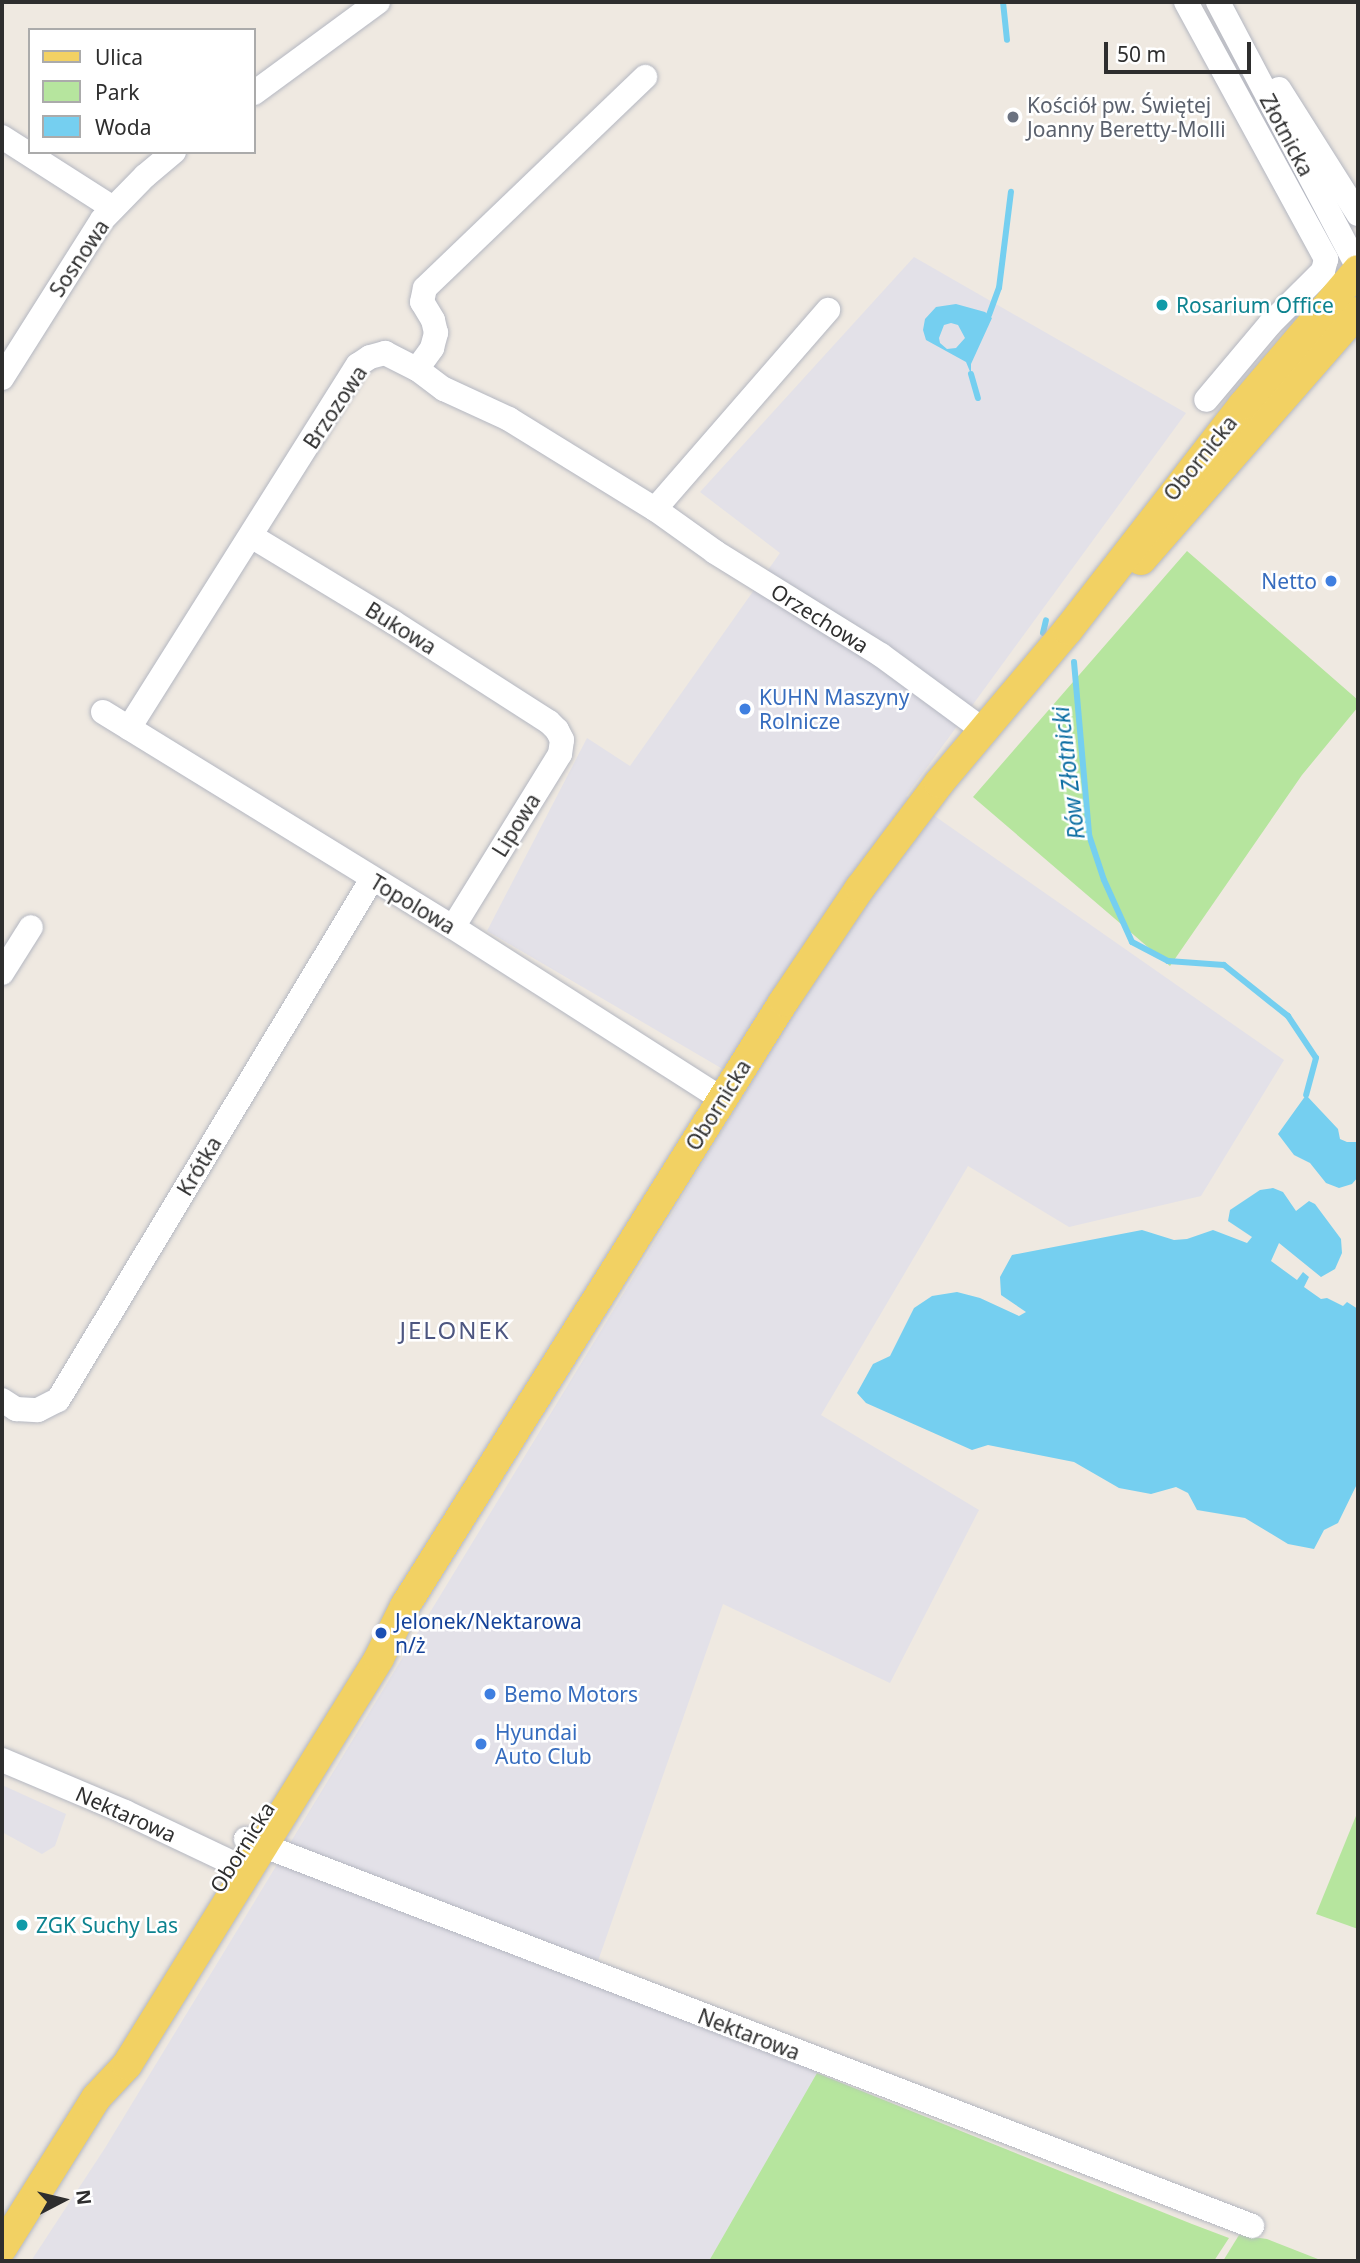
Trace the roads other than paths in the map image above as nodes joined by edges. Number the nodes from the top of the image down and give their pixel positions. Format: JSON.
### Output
{"nodes":[{"id":1,"x":378,"y":2,"type":"edge"},
{"id":2,"x":1186,"y":2,"type":"edge"},
{"id":3,"x":1219,"y":2,"type":"edge"},
{"id":4,"x":1243,"y":50,"type":"junction"},
{"id":5,"x":1219,"y":63,"type":"junction"},
{"id":6,"x":645,"y":77,"type":"dead end"},
{"id":7,"x":256,"y":92,"type":"edge"},
{"id":8,"x":2,"y":137,"type":"edge"},
{"id":9,"x":28,"y":154,"type":"edge"},
{"id":10,"x":29,"y":154,"type":"edge"},
{"id":11,"x":172,"y":154,"type":"edge"},
{"id":12,"x":1354,"y":203,"type":"edge"},
{"id":13,"x":113,"y":208,"type":"junction"},
{"id":14,"x":1354,"y":285,"type":"edge"},
{"id":15,"x":828,"y":310,"type":"dead end"},
{"id":16,"x":1358,"y":329,"type":"edge"},
{"id":17,"x":1330,"y":343,"type":"junction"},
{"id":18,"x":417,"y":369,"type":"junction"},
{"id":19,"x":2,"y":378,"type":"edge"},
{"id":20,"x":1206,"y":400,"type":"dead end"},
{"id":21,"x":655,"y":509,"type":"junction"},
{"id":22,"x":251,"y":536,"type":"junction"},
{"id":23,"x":1068,"y":630,"type":"junction"},
{"id":24,"x":103,"y":712,"type":"dead end"},
{"id":25,"x":549,"y":722,"type":"joint"},
{"id":26,"x":130,"y":728,"type":"junction"},
{"id":27,"x":983,"y":730,"type":"junction"},
{"id":28,"x":372,"y":879,"type":"junction"},
{"id":29,"x":453,"y":927,"type":"junction"},
{"id":30,"x":31,"y":928,"type":"dead end"},
{"id":31,"x":2,"y":973,"type":"edge"},
{"id":32,"x":722,"y":1099,"type":"junction"},
{"id":33,"x":2,"y":1400,"type":"edge"},
{"id":34,"x":2,"y":1760,"type":"edge"},
{"id":35,"x":248,"y":1855,"type":"junction"},
{"id":36,"x":1252,"y":2226,"type":"dead end"},
{"id":37,"x":2,"y":2248,"type":"edge"}],
"edges":[{"from":1,"to":7,"type":"street"},
{"from":2,"to":5,"type":"street"},
{"from":3,"to":4,"type":"street","name":"Złotnicka"},
{"from":3,"to":12,"type":"street"},
{"from":4,"to":5,"type":"street"},
{"from":4,"to":14,"type":"street","name":"Złotnicka"},
{"from":5,"to":20,"type":"street"},
{"from":6,"to":18,"type":"street"},
{"from":8,"to":9,"type":"street"},
{"from":10,"to":13,"type":"street"},
{"from":11,"to":13,"type":"street","name":"Sosnowa"},
{"from":13,"to":19,"type":"street","name":"Sosnowa"},
{"from":14,"to":17,"type":"main road","name":"Obornicka"},
{"from":14,"to":23,"type":"main road","name":"Obornicka"},
{"from":15,"to":21,"type":"street"},
{"from":16,"to":17,"type":"street"},
{"from":17,"to":23,"type":"main road","name":"Obornicka"},
{"from":18,"to":21,"type":"street","name":"Orzechowa"},
{"from":18,"to":22,"type":"street","name":"Brzozowa"},
{"from":21,"to":27,"type":"street","name":"Orzechowa"},
{"from":22,"to":25,"type":"street","name":"Bukowa"},
{"from":22,"to":26,"type":"street","name":"Brzozowa"},
{"from":23,"to":27,"type":"main road","name":"Obornicka"},
{"from":24,"to":26,"type":"street","name":"Topolowa"},
{"from":25,"to":29,"type":"street","name":"Lipowa"},
{"from":26,"to":28,"type":"street","name":"Topolowa"},
{"from":27,"to":32,"type":"main road","name":"Obornicka"},
{"from":28,"to":29,"type":"street","name":"Topolowa"},
{"from":28,"to":33,"type":"street","name":"Krótka"},
{"from":29,"to":32,"type":"street","name":"Topolowa"},
{"from":30,"to":31,"type":"street"},
{"from":32,"to":35,"type":"main road","name":"Obornicka"},
{"from":34,"to":35,"type":"street","name":"Nektarowa"},
{"from":35,"to":36,"type":"street","name":"Nektarowa"},
{"from":35,"to":37,"type":"main road","name":"Obornicka"}]}
